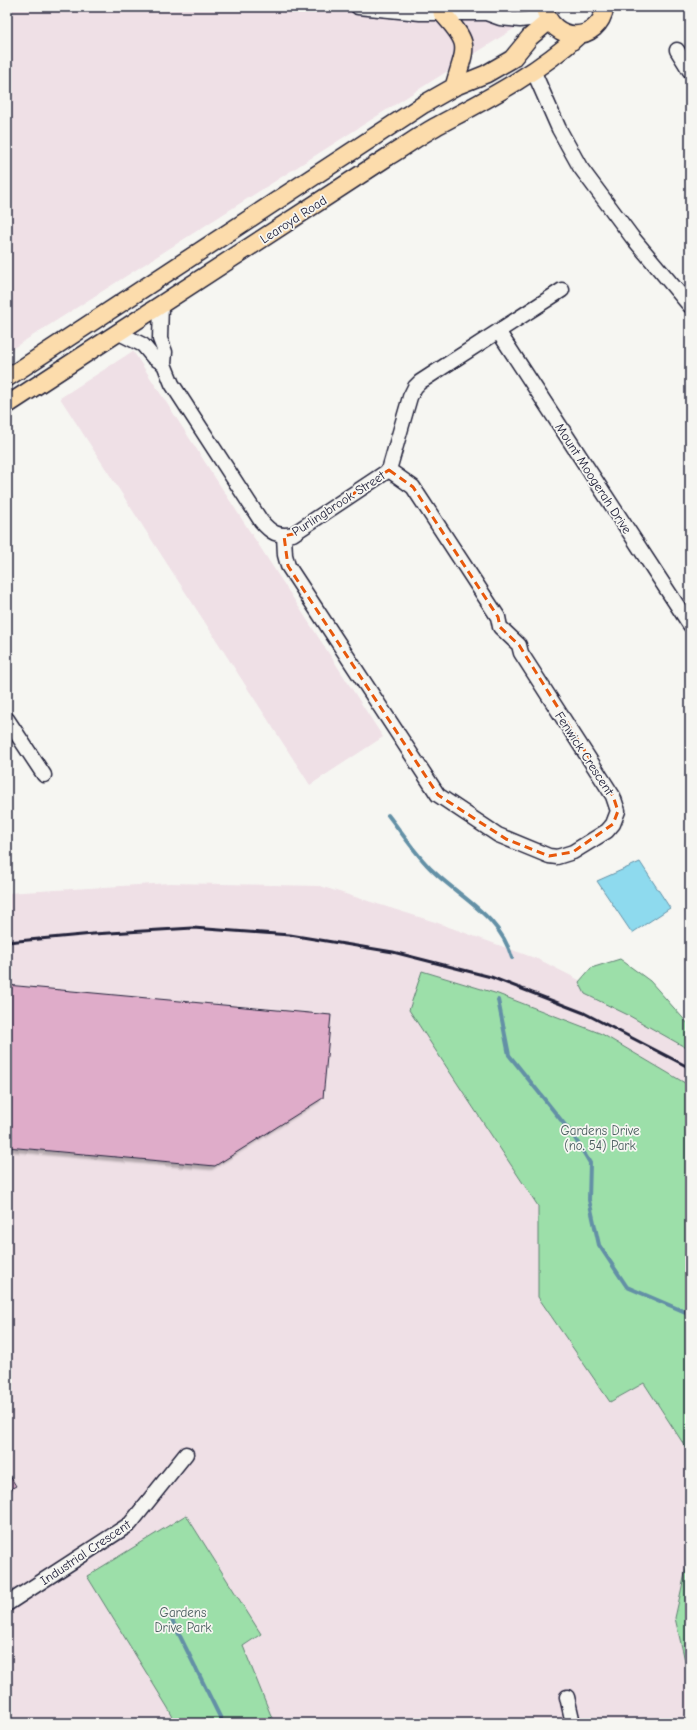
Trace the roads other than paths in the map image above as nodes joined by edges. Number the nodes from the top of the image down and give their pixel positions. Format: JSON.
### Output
{"nodes":[{"id":1,"x":358,"y":7,"type":"edge"},
{"id":2,"x":500,"y":7,"type":"edge"},
{"id":3,"x":606,"y":8,"type":"edge"},
{"id":4,"x":442,"y":13,"type":"junction"},
{"id":5,"x":486,"y":13,"type":"junction"},
{"id":6,"x":546,"y":15,"type":"edge"},
{"id":7,"x":579,"y":35,"type":"junction"},
{"id":8,"x":677,"y":50,"type":"dead end"},
{"id":9,"x":534,"y":70,"type":"junction"},
{"id":10,"x":690,"y":71,"type":"edge"},
{"id":11,"x":454,"y":87,"type":"junction"},
{"id":12,"x":562,"y":290,"type":"dead end"},
{"id":13,"x":161,"y":305,"type":"junction"},
{"id":14,"x":690,"y":306,"type":"edge"},
{"id":15,"x":498,"y":331,"type":"junction"},
{"id":16,"x":119,"y":333,"type":"junction"},
{"id":17,"x":164,"y":364,"type":"junction"},
{"id":18,"x":7,"y":378,"type":"edge"},
{"id":19,"x":7,"y":405,"type":"edge"},
{"id":20,"x":389,"y":470,"type":"junction"},
{"id":21,"x":284,"y":536,"type":"junction"},
{"id":22,"x":690,"y":625,"type":"edge"},
{"id":23,"x":7,"y":719,"type":"edge"},
{"id":24,"x":44,"y":775,"type":"dead end"},
{"id":25,"x":186,"y":1454,"type":"dead end"},
{"id":26,"x":7,"y":1604,"type":"edge"},
{"id":27,"x":567,"y":1697,"type":"dead end"},
{"id":28,"x":573,"y":1723,"type":"edge"}],
"edges":[{"from":1,"to":4,"type":"street"},
{"from":2,"to":5,"type":"street"},
{"from":3,"to":7,"type":"main road","name":"Learoyd Road"},
{"from":4,"to":5,"type":"street"},
{"from":4,"to":11,"type":"main road"},
{"from":5,"to":6,"type":"street"},
{"from":6,"to":7,"type":"main road"},
{"from":6,"to":11,"type":"main road","name":"Learoyd Road"},
{"from":7,"to":9,"type":"main road","name":"Learoyd Road"},
{"from":8,"to":10,"type":"street"},
{"from":9,"to":13,"type":"main road","name":"Learoyd Road"},
{"from":9,"to":14,"type":"street"},
{"from":11,"to":18,"type":"main road","name":"Learoyd Road"},
{"from":12,"to":15,"type":"street","name":"Purlingbrook Street"},
{"from":13,"to":16,"type":"main road","name":"Learoyd Road"},
{"from":13,"to":17,"type":"street","name":"Purlingbrook Street"},
{"from":15,"to":20,"type":"street","name":"Purlingbrook Street"},
{"from":15,"to":22,"type":"street","name":"Mount Moogerah Drive"},
{"from":16,"to":17,"type":"street","name":"Purlingbrook Street"},
{"from":16,"to":19,"type":"main road","name":"Learoyd Road"},
{"from":17,"to":21,"type":"street","name":"Purlingbrook Street"},
{"from":20,"to":21,"type":"street","name":"Purlingbrook Street"},
{"from":20,"to":21,"type":"street","name":"Fenwick Crescent"},
{"from":23,"to":24,"type":"street"},
{"from":25,"to":26,"type":"street","name":"Industrial Crescent"},
{"from":27,"to":28,"type":"street"}]}
